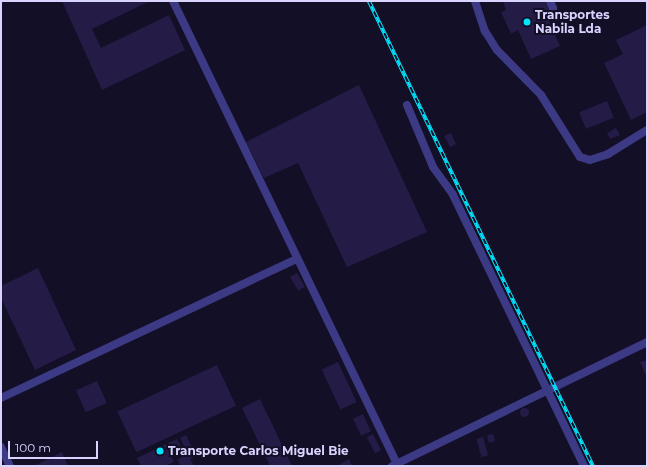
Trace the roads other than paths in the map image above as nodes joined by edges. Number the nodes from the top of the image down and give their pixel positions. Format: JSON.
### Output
{"nodes":[{"id":1,"x":173,"y":1,"type":"edge"},
{"id":2,"x":475,"y":1,"type":"edge"},
{"id":3,"x":407,"y":105,"type":"dead end"},
{"id":4,"x":647,"y":130,"type":"edge"},
{"id":5,"x":297,"y":259,"type":"junction"},
{"id":6,"x":647,"y":342,"type":"edge"},
{"id":7,"x":545,"y":390,"type":"junction"},
{"id":8,"x":1,"y":398,"type":"edge"},
{"id":9,"x":1,"y":447,"type":"edge"},
{"id":10,"x":394,"y":465,"type":"edge"},
{"id":11,"x":10,"y":466,"type":"edge"},
{"id":12,"x":584,"y":466,"type":"edge"}],
"edges":[{"from":1,"to":5,"type":"street"},
{"from":2,"to":4,"type":"street"},
{"from":3,"to":7,"type":"street"},
{"from":5,"to":8,"type":"street"},
{"from":5,"to":10,"type":"street"},
{"from":6,"to":7,"type":"street"},
{"from":7,"to":10,"type":"street"},
{"from":7,"to":12,"type":"street"},
{"from":9,"to":11,"type":"street"}]}
